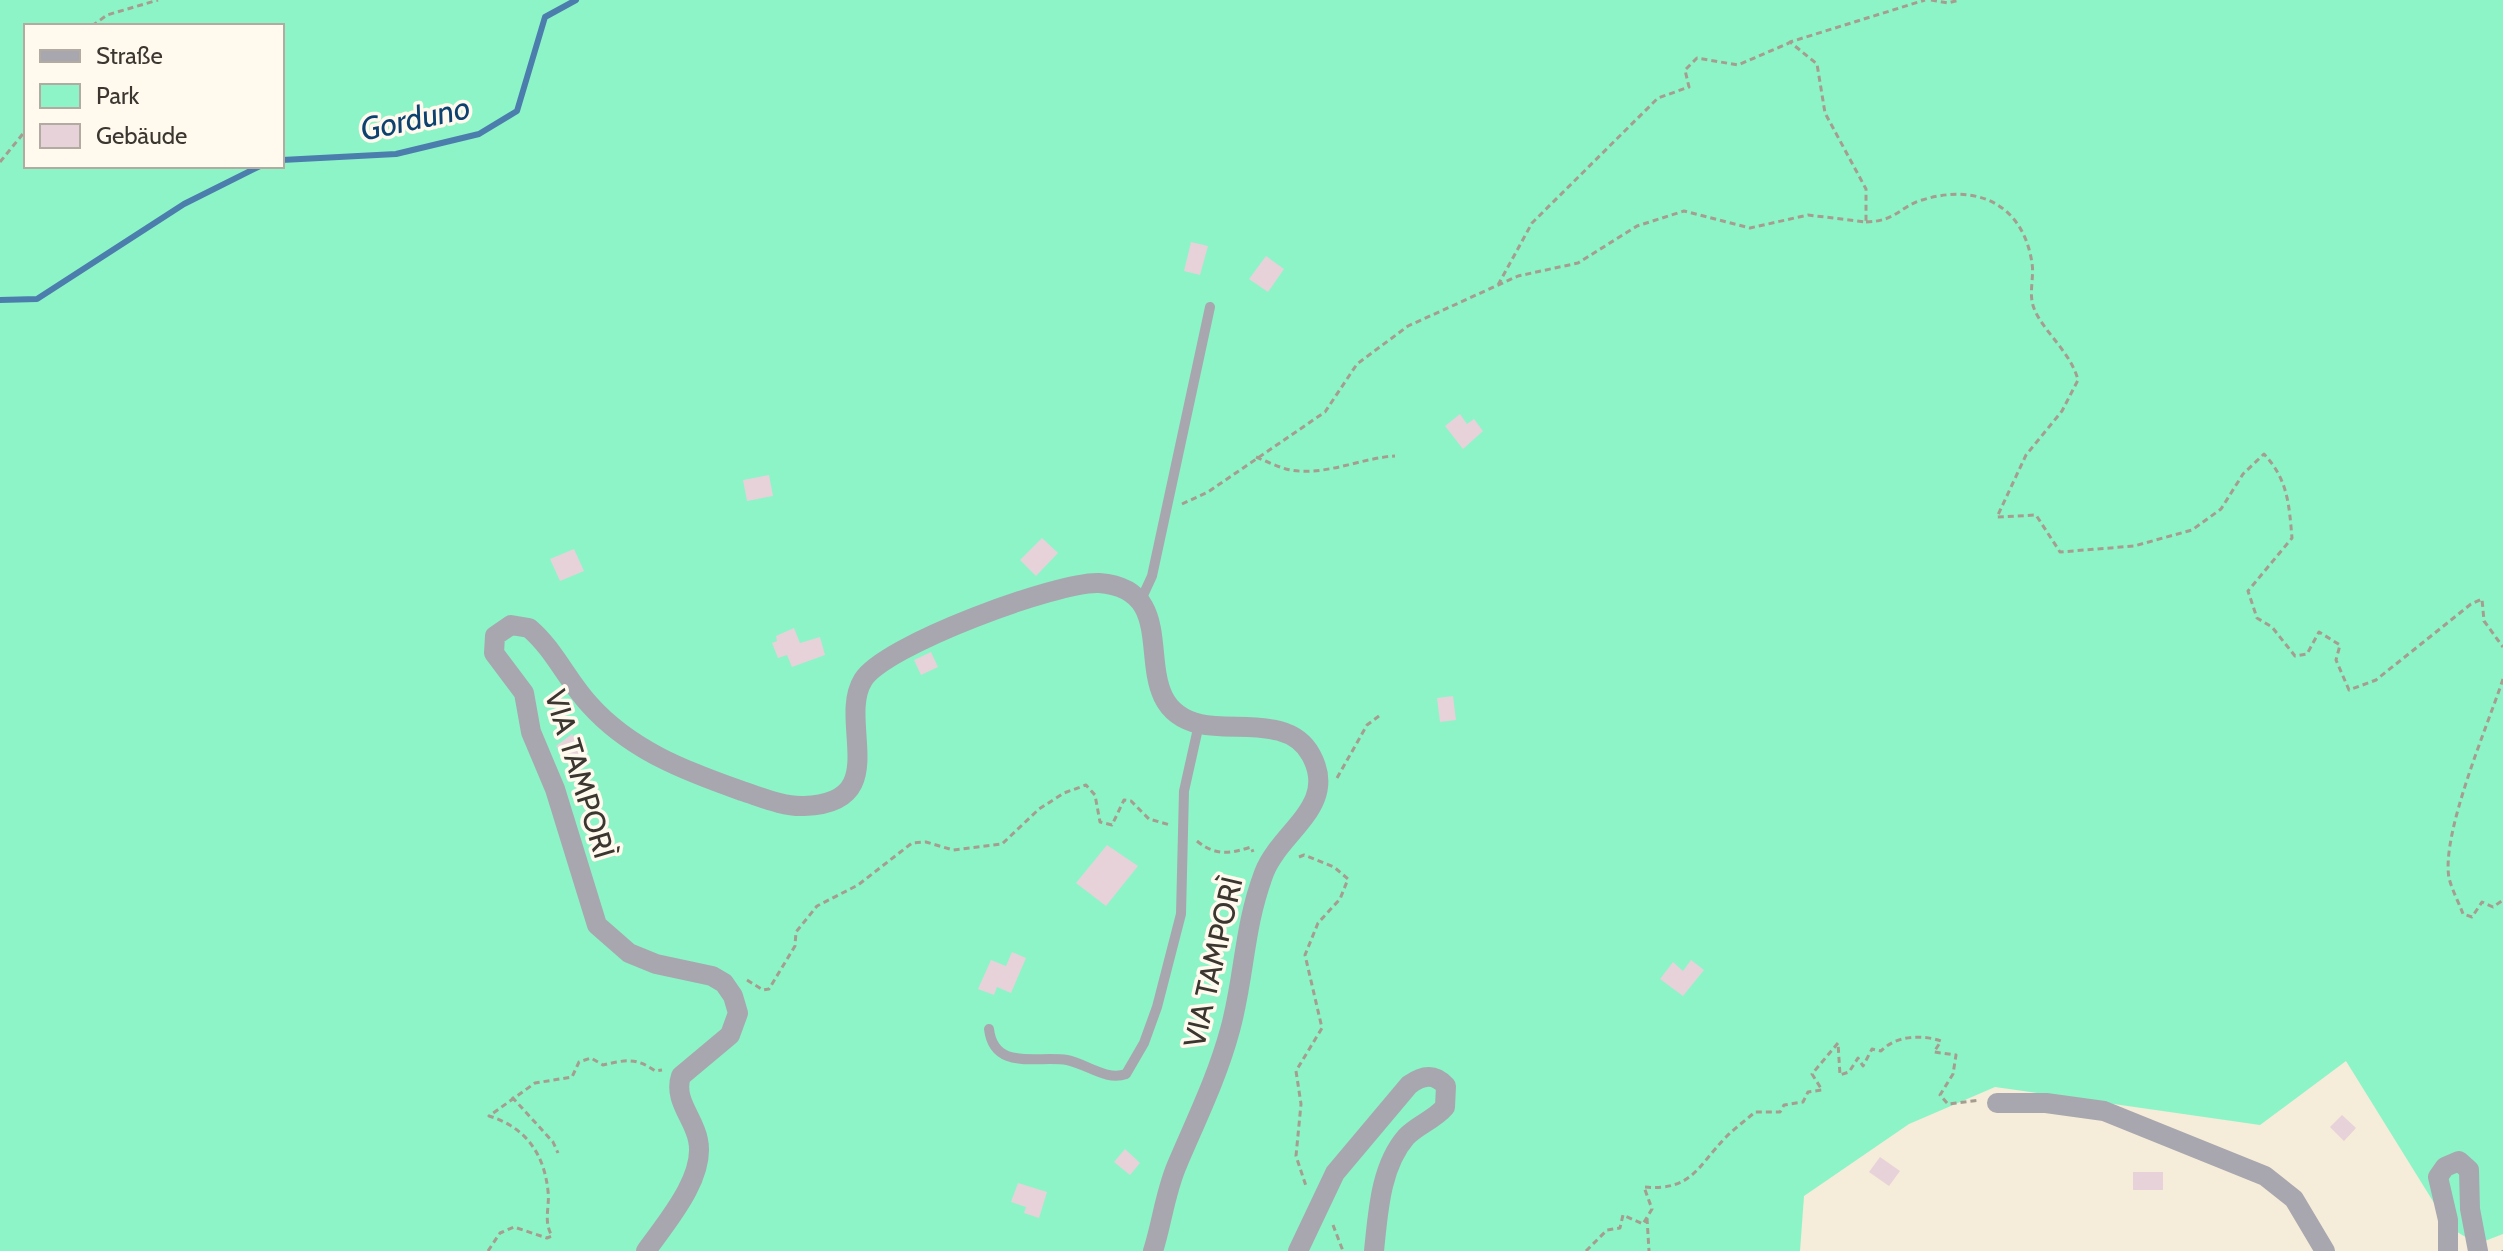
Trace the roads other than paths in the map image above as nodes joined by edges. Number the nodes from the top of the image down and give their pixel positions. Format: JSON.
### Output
{"nodes":[{"id":1,"x":1210,"y":307,"type":"dead end"},
{"id":2,"x":1140,"y":602,"type":"junction"},
{"id":3,"x":1199,"y":724,"type":"junction"},
{"id":4,"x":989,"y":1029,"type":"dead end"},
{"id":5,"x":1997,"y":1103,"type":"road end"},
{"id":6,"x":646,"y":1251,"type":"edge"},
{"id":7,"x":1153,"y":1251,"type":"edge"},
{"id":8,"x":1298,"y":1251,"type":"edge"},
{"id":9,"x":1374,"y":1251,"type":"edge"},
{"id":10,"x":2325,"y":1251,"type":"edge"},
{"id":11,"x":2448,"y":1251,"type":"edge"},
{"id":12,"x":2478,"y":1251,"type":"edge"}],
"edges":[{"from":1,"to":2,"type":"lane"},
{"from":2,"to":3,"type":"street"},
{"from":2,"to":6,"type":"street","name":"VIA TAMPORÌ"},
{"from":3,"to":4,"type":"lane"},
{"from":3,"to":7,"type":"street","name":"VIA TAMPORÌ"},
{"from":5,"to":10,"type":"street"},
{"from":8,"to":9,"type":"street"},
{"from":11,"to":12,"type":"street"}]}
